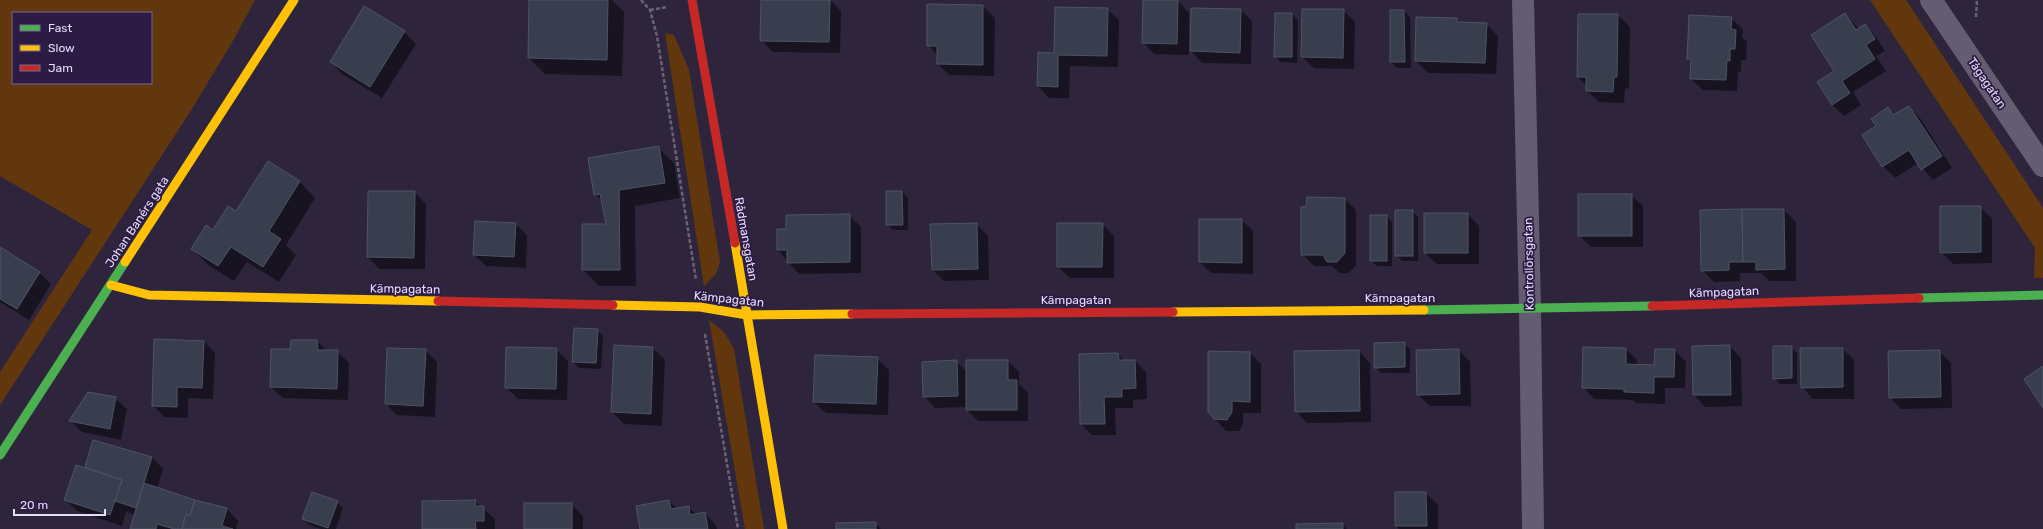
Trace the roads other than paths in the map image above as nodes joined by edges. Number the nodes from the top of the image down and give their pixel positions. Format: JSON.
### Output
{"nodes":[{"id":1,"x":294,"y":0,"type":"edge"},
{"id":2,"x":692,"y":0,"type":"edge"},
{"id":3,"x":1523,"y":0,"type":"edge"},
{"id":4,"x":1931,"y":0,"type":"edge"},
{"id":5,"x":2043,"y":166,"type":"edge"},
{"id":6,"x":111,"y":285,"type":"junction"},
{"id":7,"x":2043,"y":295,"type":"edge"},
{"id":8,"x":1530,"y":309,"type":"junction"},
{"id":9,"x":747,"y":315,"type":"junction"},
{"id":10,"x":0,"y":455,"type":"edge"},
{"id":11,"x":783,"y":529,"type":"edge"},
{"id":12,"x":1533,"y":529,"type":"edge"}],
"edges":[{"from":1,"to":6,"type":"street","name":"Johan Banérs gata"},
{"from":2,"to":9,"type":"street","name":"Rådmansgatan"},
{"from":3,"to":8,"type":"street","name":"Kontrollörsgatan"},
{"from":4,"to":5,"type":"street","name":"Tågagatan"},
{"from":6,"to":9,"type":"street","name":"Kämpagatan"},
{"from":6,"to":10,"type":"street","name":"Johan Banérs gata"},
{"from":7,"to":8,"type":"street","name":"Kämpagatan"},
{"from":8,"to":9,"type":"street","name":"Kämpagatan"},
{"from":8,"to":12,"type":"street","name":"Kontrollörsgatan"},
{"from":9,"to":11,"type":"street","name":"Rådmansgatan"}]}
